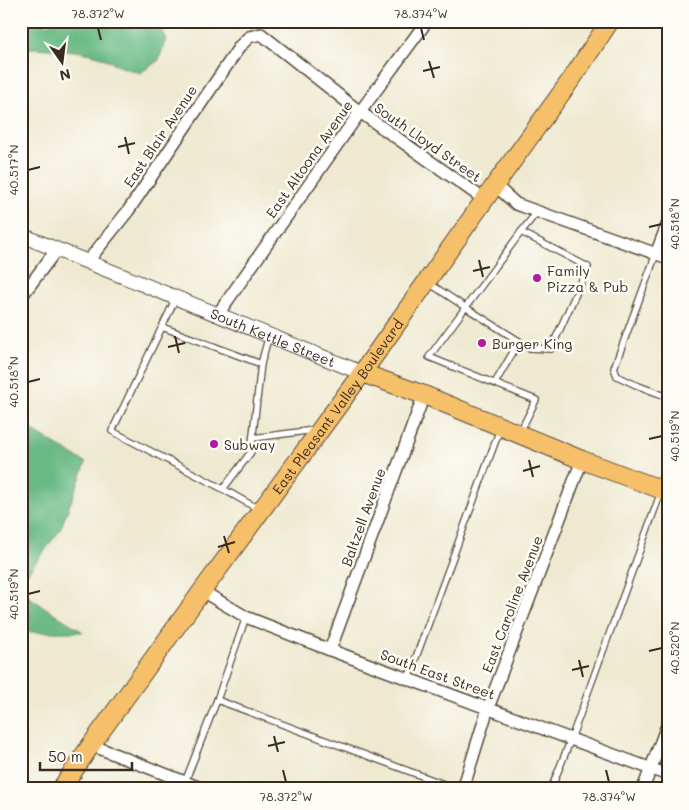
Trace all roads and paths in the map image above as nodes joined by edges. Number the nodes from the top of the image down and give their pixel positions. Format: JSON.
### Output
{"nodes":[{"id":1,"x":427,"y":21,"type":"edge"},
{"id":2,"x":610,"y":21,"type":"edge"},
{"id":3,"x":260,"y":34,"type":"joint"},
{"id":4,"x":360,"y":112,"type":"junction"},
{"id":5,"x":495,"y":185,"type":"junction"},
{"id":6,"x":484,"y":200,"type":"junction"},
{"id":7,"x":537,"y":212,"type":"junction"},
{"id":8,"x":668,"y":223,"type":"edge"},
{"id":9,"x":521,"y":232,"type":"junction"},
{"id":10,"x":21,"y":235,"type":"edge"},
{"id":11,"x":57,"y":249,"type":"junction"},
{"id":12,"x":656,"y":254,"type":"junction"},
{"id":13,"x":668,"y":258,"type":"edge"},
{"id":14,"x":88,"y":261,"type":"junction"},
{"id":15,"x":427,"y":281,"type":"junction"},
{"id":16,"x":21,"y":297,"type":"edge"},
{"id":17,"x":176,"y":297,"type":"junction"},
{"id":18,"x":465,"y":307,"type":"junction"},
{"id":19,"x":218,"y":314,"type":"junction"},
{"id":20,"x":162,"y":327,"type":"junction"},
{"id":21,"x":269,"y":335,"type":"junction"},
{"id":22,"x":519,"y":342,"type":"junction"},
{"id":23,"x":261,"y":364,"type":"junction"},
{"id":24,"x":362,"y":373,"type":"junction"},
{"id":25,"x":495,"y":383,"type":"junction"},
{"id":26,"x":424,"y":395,"type":"junction"},
{"id":27,"x":668,"y":397,"type":"edge"},
{"id":28,"x":501,"y":427,"type":"junction"},
{"id":29,"x":322,"y":429,"type":"junction"},
{"id":30,"x":519,"y":434,"type":"junction"},
{"id":31,"x":253,"y":438,"type":"junction"},
{"id":32,"x":582,"y":460,"type":"junction"},
{"id":33,"x":223,"y":489,"type":"junction"},
{"id":34,"x":665,"y":491,"type":"edge"},
{"id":35,"x":262,"y":511,"type":"junction"},
{"id":36,"x":202,"y":591,"type":"junction"},
{"id":37,"x":246,"y":617,"type":"junction"},
{"id":38,"x":330,"y":650,"type":"junction"},
{"id":39,"x":408,"y":678,"type":"junction"},
{"id":40,"x":217,"y":700,"type":"junction"},
{"id":41,"x":488,"y":708,"type":"junction"},
{"id":42,"x":668,"y":723,"type":"edge"},
{"id":43,"x":571,"y":739,"type":"junction"},
{"id":44,"x":91,"y":745,"type":"junction"},
{"id":45,"x":651,"y":769,"type":"junction"},
{"id":46,"x":668,"y":775,"type":"edge"},
{"id":47,"x":185,"y":782,"type":"junction"},
{"id":48,"x":61,"y":789,"type":"edge"},
{"id":49,"x":203,"y":789,"type":"edge"},
{"id":50,"x":457,"y":789,"type":"edge"},
{"id":51,"x":463,"y":789,"type":"edge"},
{"id":52,"x":551,"y":789,"type":"edge"},
{"id":53,"x":643,"y":789,"type":"edge"}],
"edges":[{"from":1,"to":4,"type":"street","name":"East Altoona Avenue"},
{"from":2,"to":5,"type":"main road","name":"East Pleasant Valley Boulevard"},
{"from":3,"to":4,"type":"street","name":"South Lloyd Street"},
{"from":3,"to":14,"type":"street","name":"East Blair Avenue"},
{"from":4,"to":6,"type":"street","name":"South Lloyd Street"},
{"from":4,"to":19,"type":"street","name":"East Altoona Avenue"},
{"from":5,"to":6,"type":"main road","name":"East Pleasant Valley Boulevard"},
{"from":5,"to":7,"type":"street","name":"South Lloyd Street"},
{"from":6,"to":15,"type":"main road","name":"East Pleasant Valley Boulevard"},
{"from":7,"to":9,"type":"lane"},
{"from":7,"to":12,"type":"street","name":"South Lloyd Street"},
{"from":8,"to":12,"type":"street"},
{"from":9,"to":18,"type":"lane"},
{"from":9,"to":22,"type":"lane"},
{"from":10,"to":11,"type":"street","name":"South Kettle Street"},
{"from":11,"to":14,"type":"street","name":"South Kettle Street"},
{"from":11,"to":16,"type":"street"},
{"from":12,"to":13,"type":"street","name":"South Lloyd Street"},
{"from":12,"to":27,"type":"lane"},
{"from":14,"to":17,"type":"street","name":"South Kettle Street"},
{"from":15,"to":18,"type":"lane"},
{"from":15,"to":24,"type":"main road","name":"East Pleasant Valley Boulevard"},
{"from":17,"to":19,"type":"street","name":"South Kettle Street"},
{"from":17,"to":20,"type":"lane"},
{"from":18,"to":22,"type":"lane"},
{"from":18,"to":25,"type":"lane"},
{"from":19,"to":21,"type":"street","name":"South Kettle Street"},
{"from":20,"to":23,"type":"lane"},
{"from":20,"to":33,"type":"lane"},
{"from":21,"to":23,"type":"lane"},
{"from":21,"to":24,"type":"street","name":"South Kettle Street"},
{"from":22,"to":25,"type":"lane"},
{"from":23,"to":31,"type":"lane"},
{"from":24,"to":26,"type":"main road","name":"South Kettle Street"},
{"from":24,"to":29,"type":"main road","name":"East Pleasant Valley Boulevard"},
{"from":25,"to":30,"type":"lane"},
{"from":26,"to":28,"type":"main road","name":"South Kettle Street"},
{"from":26,"to":38,"type":"street","name":"Baltzell Avenue"},
{"from":28,"to":30,"type":"main road","name":"South Kettle Street"},
{"from":28,"to":39,"type":"lane"},
{"from":29,"to":31,"type":"lane"},
{"from":29,"to":35,"type":"main road","name":"East Pleasant Valley Boulevard"},
{"from":30,"to":32,"type":"main road","name":"South Kettle Street"},
{"from":31,"to":33,"type":"lane"},
{"from":32,"to":34,"type":"main road","name":"South Kettle Street"},
{"from":32,"to":41,"type":"street","name":"East Caroline Avenue"},
{"from":33,"to":35,"type":"lane"},
{"from":34,"to":43,"type":"lane"},
{"from":35,"to":36,"type":"main road","name":"East Pleasant Valley Boulevard"},
{"from":36,"to":37,"type":"street","name":"South East Street"},
{"from":36,"to":44,"type":"main road","name":"East Pleasant Valley Boulevard"},
{"from":37,"to":38,"type":"street","name":"South East Street"},
{"from":37,"to":40,"type":"lane"},
{"from":38,"to":39,"type":"street","name":"South East Street"},
{"from":39,"to":41,"type":"street","name":"South East Street"},
{"from":40,"to":47,"type":"lane"},
{"from":40,"to":50,"type":"lane"},
{"from":41,"to":43,"type":"street","name":"South East Street"},
{"from":41,"to":51,"type":"street","name":"East Caroline Avenue"},
{"from":42,"to":45,"type":"street"},
{"from":43,"to":45,"type":"street","name":"South East Street"},
{"from":43,"to":52,"type":"lane"},
{"from":44,"to":47,"type":"street"},
{"from":44,"to":48,"type":"main road","name":"East Pleasant Valley Boulevard"},
{"from":45,"to":46,"type":"street","name":"South East Street"},
{"from":45,"to":53,"type":"street"},
{"from":47,"to":49,"type":"street"}]}
